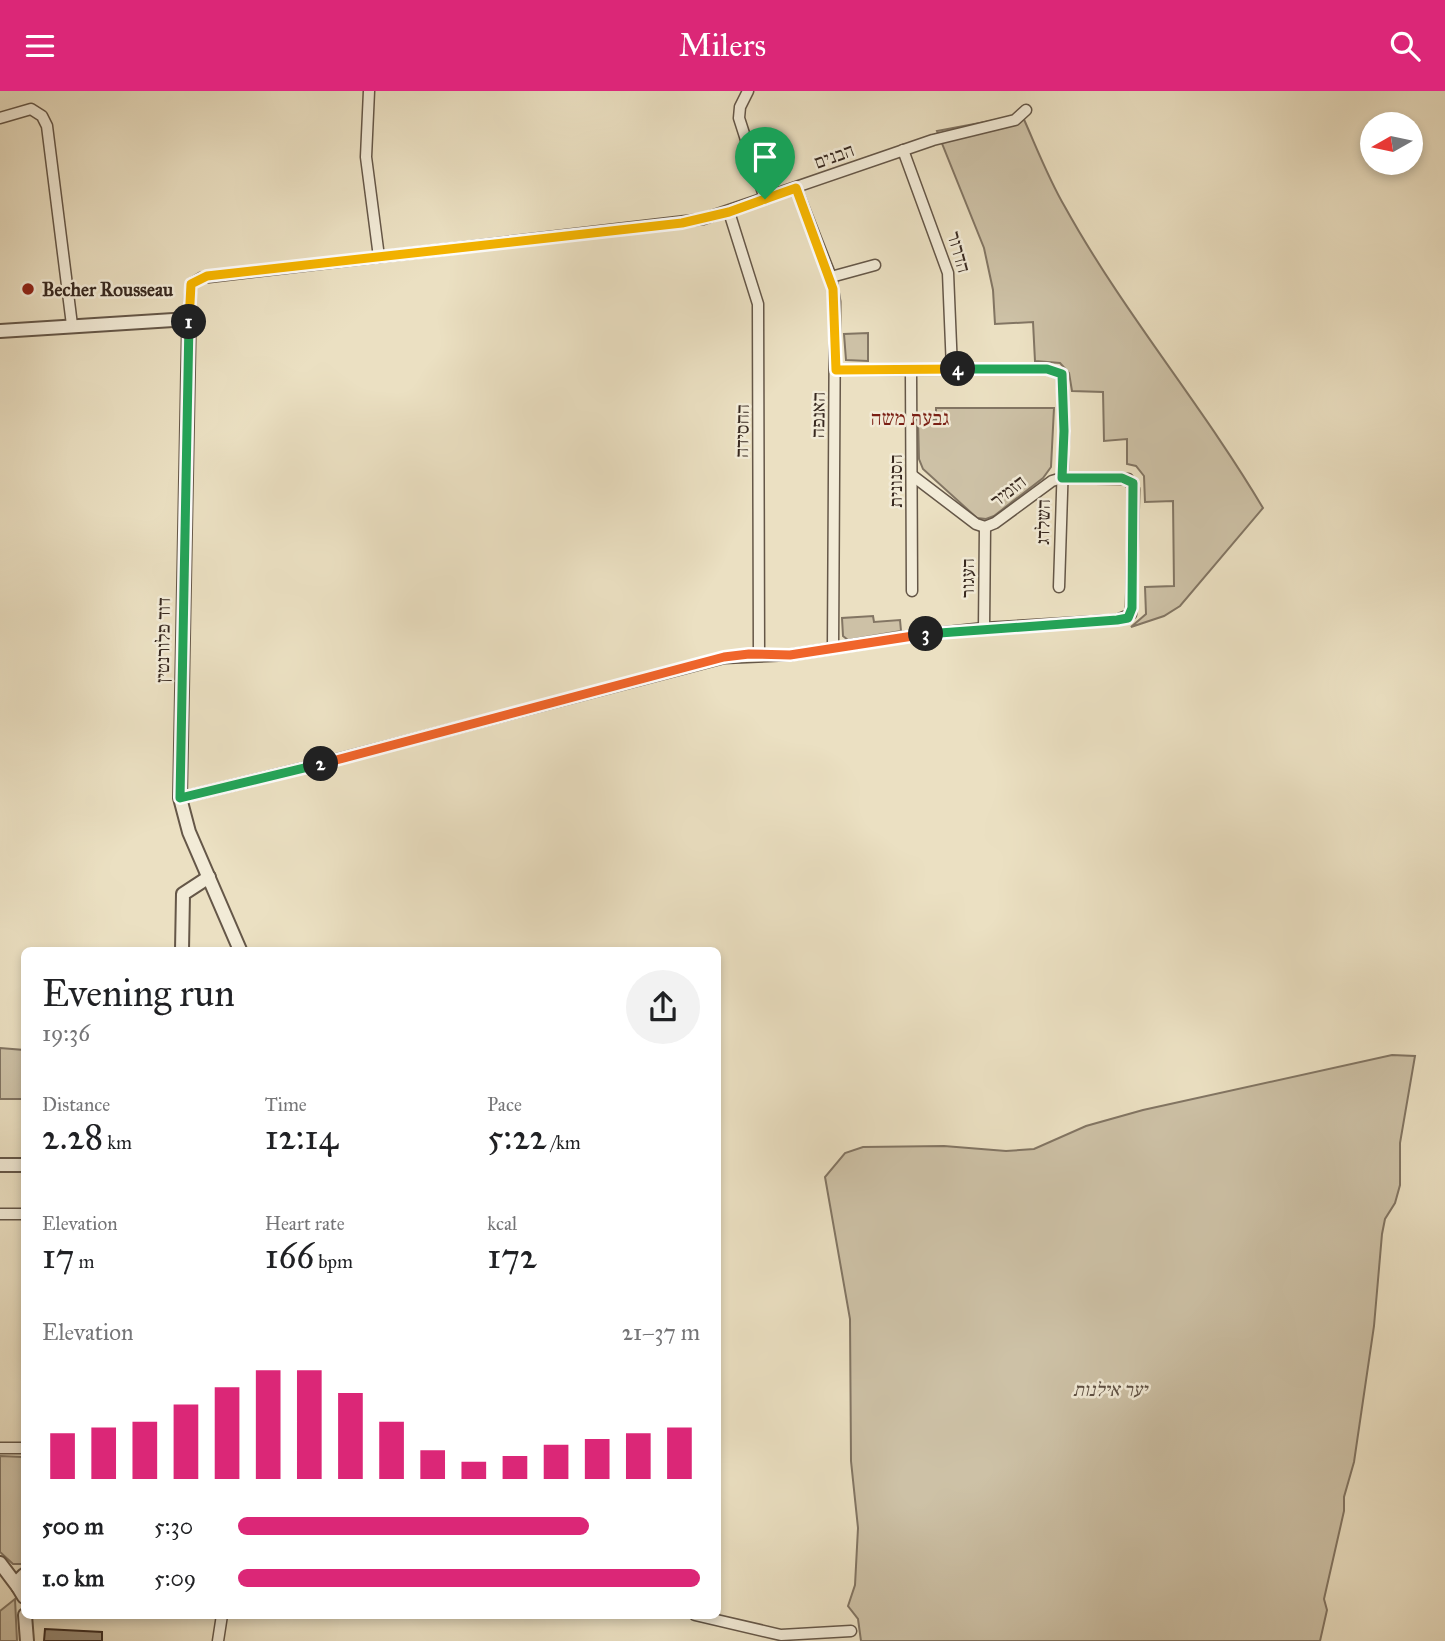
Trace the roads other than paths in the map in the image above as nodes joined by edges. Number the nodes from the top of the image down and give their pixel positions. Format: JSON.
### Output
{"nodes":[{"id":1,"x":369,"y":91,"type":"edge"},
{"id":2,"x":748,"y":91,"type":"edge"},
{"id":3,"x":1026,"y":110,"type":"dead end"},
{"id":4,"x":0,"y":118,"type":"edge"},
{"id":5,"x":903,"y":151,"type":"junction"},
{"id":6,"x":796,"y":188,"type":"junction"},
{"id":7,"x":765,"y":199,"type":"junction"},
{"id":8,"x":729,"y":212,"type":"junction"},
{"id":9,"x":379,"y":257,"type":"junction"},
{"id":10,"x":874,"y":265,"type":"dead end"},
{"id":11,"x":831,"y":277,"type":"junction"},
{"id":12,"x":189,"y":319,"type":"junction"},
{"id":13,"x":72,"y":325,"type":"junction"},
{"id":14,"x":0,"y":331,"type":"edge"},
{"id":15,"x":952,"y":369,"type":"junction"},
{"id":16,"x":836,"y":370,"type":"junction"},
{"id":17,"x":911,"y":370,"type":"junction"},
{"id":18,"x":914,"y":476,"type":"junction"},
{"id":19,"x":1062,"y":478,"type":"junction"},
{"id":20,"x":985,"y":527,"type":"junction"},
{"id":21,"x":1059,"y":587,"type":"dead end"},
{"id":22,"x":912,"y":591,"type":"dead end"},
{"id":23,"x":985,"y":628,"type":"junction"},
{"id":24,"x":833,"y":648,"type":"junction"},
{"id":25,"x":759,"y":655,"type":"junction"},
{"id":26,"x":180,"y":798,"type":"junction"},
{"id":27,"x":209,"y":877,"type":"junction"},
{"id":28,"x":182,"y":947,"type":"edge"},
{"id":29,"x":239,"y":947,"type":"edge"},
{"id":30,"x":0,"y":1165,"type":"edge"},
{"id":31,"x":21,"y":1165,"type":"edge"},
{"id":32,"x":0,"y":1214,"type":"edge"},
{"id":33,"x":21,"y":1214,"type":"edge"},
{"id":34,"x":0,"y":1448,"type":"edge"},
{"id":35,"x":21,"y":1448,"type":"edge"},
{"id":36,"x":1,"y":1563,"type":"edge"},
{"id":37,"x":21,"y":1573,"type":"edge"},
{"id":38,"x":21,"y":1593,"type":"edge"},
{"id":39,"x":26,"y":1619,"type":"edge"},
{"id":40,"x":221,"y":1619,"type":"edge"},
{"id":41,"x":712,"y":1619,"type":"edge"},
{"id":42,"x":850,"y":1631,"type":"dead end"},
{"id":43,"x":27,"y":1641,"type":"edge"},
{"id":44,"x":218,"y":1641,"type":"edge"}],
"edges":[{"from":1,"to":9,"type":"street"},
{"from":2,"to":7,"type":"street"},
{"from":3,"to":5,"type":"street","name":"הבנים"},
{"from":4,"to":13,"type":"street"},
{"from":5,"to":6,"type":"street","name":"הבנים"},
{"from":5,"to":15,"type":"street","name":"הדרור"},
{"from":6,"to":7,"type":"street","name":"הבנים"},
{"from":6,"to":11,"type":"street","name":"האנפה"},
{"from":7,"to":8,"type":"street","name":"הבנים"},
{"from":8,"to":9,"type":"street","name":"הבנים"},
{"from":8,"to":25,"type":"street","name":"החסידה"},
{"from":9,"to":12,"type":"street","name":"הבנים"},
{"from":10,"to":11,"type":"street"},
{"from":11,"to":16,"type":"street","name":"האנפה"},
{"from":12,"to":13,"type":"street"},
{"from":12,"to":26,"type":"street","name":"דוד פלורנטין"},
{"from":13,"to":14,"type":"street"},
{"from":15,"to":17,"type":"street"},
{"from":15,"to":19,"type":"street","name":"השלדג"},
{"from":16,"to":17,"type":"street"},
{"from":16,"to":24,"type":"street","name":"האנפה"},
{"from":17,"to":18,"type":"street","name":"הסנונית"},
{"from":18,"to":20,"type":"street","name":"הזמיר"},
{"from":18,"to":22,"type":"street","name":"הסנונית"},
{"from":19,"to":20,"type":"street","name":"הזמיר"},
{"from":19,"to":21,"type":"street","name":"השלדג"},
{"from":19,"to":23,"type":"street","name":"הזמיר"},
{"from":20,"to":23,"type":"street","name":"העגור"},
{"from":23,"to":24,"type":"street"},
{"from":24,"to":25,"type":"street"},
{"from":25,"to":26,"type":"street"},
{"from":26,"to":27,"type":"street","name":"דוד פלורנטין"},
{"from":27,"to":28,"type":"street"},
{"from":27,"to":29,"type":"street","name":"דוד פלורנטין"},
{"from":30,"to":31,"type":"street"},
{"from":32,"to":33,"type":"street"},
{"from":34,"to":35,"type":"street"},
{"from":36,"to":37,"type":"street"},
{"from":36,"to":38,"type":"street"},
{"from":39,"to":43,"type":"street"},
{"from":40,"to":44,"type":"street"},
{"from":41,"to":42,"type":"street"}]}
